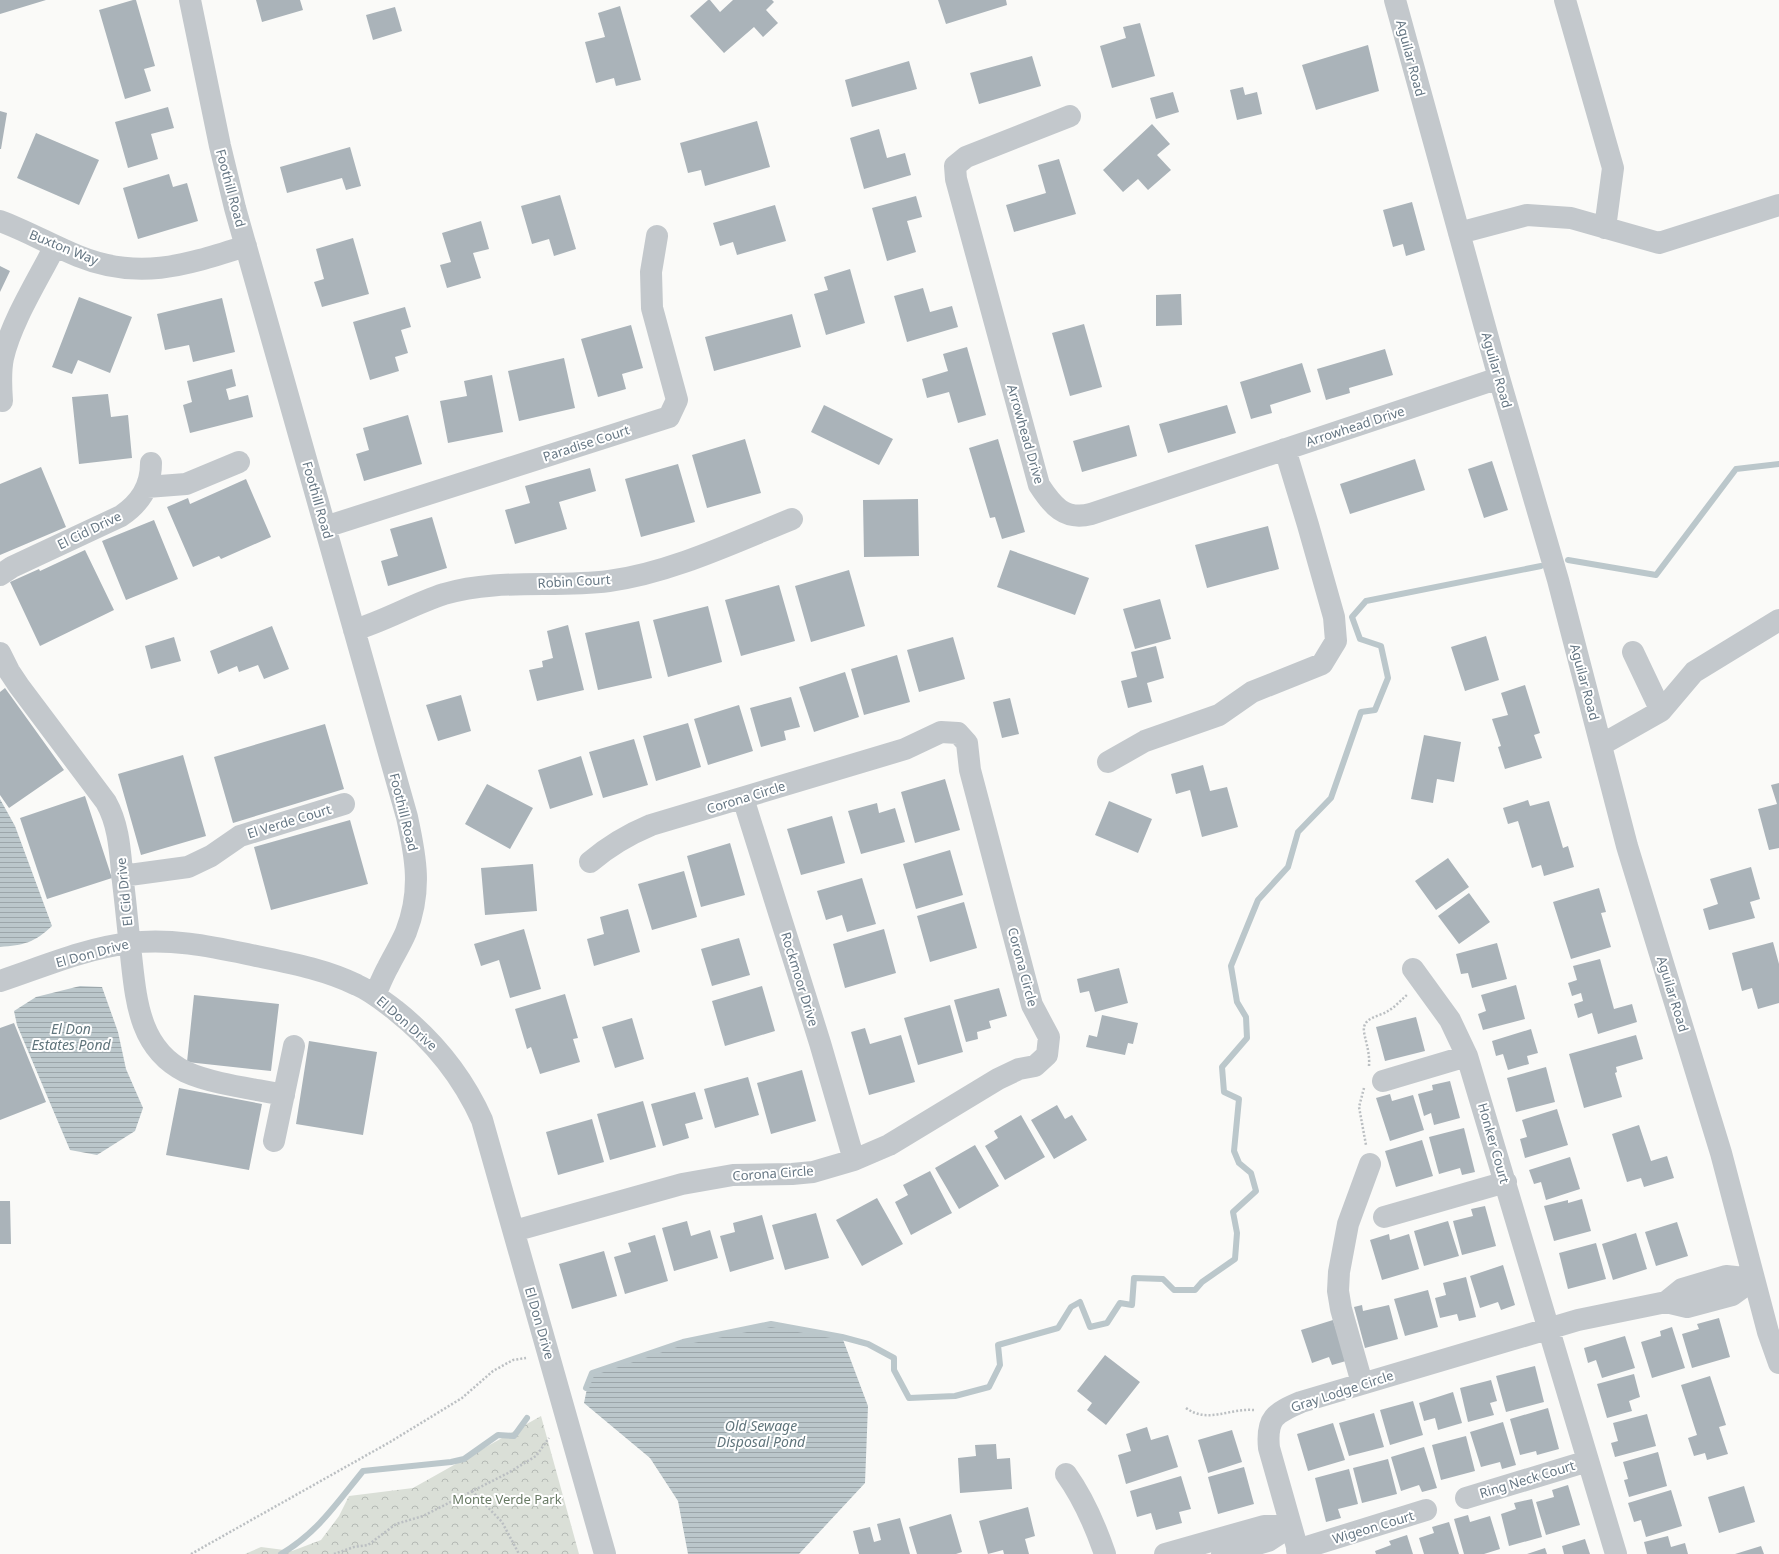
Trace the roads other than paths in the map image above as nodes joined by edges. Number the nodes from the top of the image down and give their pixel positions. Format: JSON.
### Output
{"nodes":[{"id":1,"x":190,"y":0,"type":"edge"},
{"id":2,"x":1396,"y":0,"type":"edge"},
{"id":3,"x":1565,"y":0,"type":"edge"},
{"id":4,"x":1070,"y":116,"type":"dead end"},
{"id":5,"x":1779,"y":205,"type":"edge"},
{"id":6,"x":0,"y":221,"type":"edge"},
{"id":7,"x":1605,"y":228,"type":"junction"},
{"id":8,"x":1459,"y":233,"type":"junction"},
{"id":9,"x":657,"y":236,"type":"dead end"},
{"id":10,"x":55,"y":246,"type":"junction"},
{"id":11,"x":246,"y":246,"type":"junction"},
{"id":12,"x":1499,"y":378,"type":"junction"},
{"id":13,"x":2,"y":401,"type":"dead end"},
{"id":14,"x":1285,"y":449,"type":"junction"},
{"id":15,"x":239,"y":462,"type":"dead end"},
{"id":16,"x":151,"y":463,"type":"dead end"},
{"id":17,"x":147,"y":487,"type":"junction"},
{"id":18,"x":792,"y":519,"type":"dead end"},
{"id":19,"x":326,"y":527,"type":"junction"},
{"id":20,"x":0,"y":575,"type":"edge"},
{"id":21,"x":1779,"y":620,"type":"edge"},
{"id":22,"x":354,"y":630,"type":"junction"},
{"id":23,"x":1633,"y":652,"type":"dead end"},
{"id":24,"x":0,"y":653,"type":"edge"},
{"id":25,"x":1660,"y":711,"type":"junction"},
{"id":26,"x":1601,"y":745,"type":"junction"},
{"id":27,"x":1108,"y":762,"type":"dead end"},
{"id":28,"x":743,"y":798,"type":"junction"},
{"id":29,"x":344,"y":804,"type":"dead end"},
{"id":30,"x":590,"y":862,"type":"dead end"},
{"id":31,"x":122,"y":876,"type":"junction"},
{"id":32,"x":130,"y":943,"type":"junction"},
{"id":33,"x":1413,"y":969,"type":"dead end"},
{"id":34,"x":0,"y":981,"type":"edge"},
{"id":35,"x":375,"y":995,"type":"junction"},
{"id":36,"x":294,"y":1046,"type":"dead end"},
{"id":37,"x":1467,"y":1056,"type":"junction"},
{"id":38,"x":1383,"y":1081,"type":"dead end"},
{"id":39,"x":284,"y":1095,"type":"junction"},
{"id":40,"x":274,"y":1141,"type":"dead end"},
{"id":41,"x":854,"y":1160,"type":"junction"},
{"id":42,"x":1370,"y":1164,"type":"dead end"},
{"id":43,"x":1506,"y":1182,"type":"junction"},
{"id":44,"x":1384,"y":1217,"type":"dead end"},
{"id":45,"x":514,"y":1231,"type":"junction"},
{"id":46,"x":1754,"y":1279,"type":"junction"},
{"id":47,"x":1549,"y":1328,"type":"junction"},
{"id":48,"x":1779,"y":1363,"type":"edge"},
{"id":49,"x":1362,"y":1384,"type":"junction"},
{"id":50,"x":1588,"y":1460,"type":"junction"},
{"id":51,"x":1066,"y":1474,"type":"dead end"},
{"id":52,"x":1466,"y":1498,"type":"dead end"},
{"id":53,"x":1426,"y":1510,"type":"dead end"},
{"id":54,"x":1291,"y":1526,"type":"junction"},
{"id":55,"x":1229,"y":1547,"type":"edge"},
{"id":56,"x":1298,"y":1552,"type":"edge"},
{"id":57,"x":1172,"y":1553,"type":"edge"},
{"id":58,"x":605,"y":1554,"type":"edge"},
{"id":59,"x":1105,"y":1554,"type":"edge"},
{"id":60,"x":1616,"y":1554,"type":"edge"}],
"edges":[{"from":1,"to":11,"type":"street","name":"Foothill Road"},
{"from":2,"to":8,"type":"street","name":"Aguilar Road"},
{"from":3,"to":7,"type":"street"},
{"from":4,"to":14,"type":"street","name":"Arrowhead Drive"},
{"from":5,"to":7,"type":"street"},
{"from":6,"to":10,"type":"street","name":"Buxton Way"},
{"from":7,"to":8,"type":"street"},
{"from":8,"to":12,"type":"street","name":"Aguilar Road"},
{"from":9,"to":19,"type":"street","name":"Paradise Court"},
{"from":10,"to":11,"type":"street","name":"Buxton Way"},
{"from":10,"to":13,"type":"street"},
{"from":11,"to":19,"type":"street","name":"Foothill Road"},
{"from":12,"to":14,"type":"street","name":"Arrowhead Drive"},
{"from":12,"to":26,"type":"street","name":"Aguilar Road"},
{"from":14,"to":27,"type":"street"},
{"from":15,"to":17,"type":"street"},
{"from":16,"to":17,"type":"street","name":"El Cid Drive"},
{"from":17,"to":20,"type":"street","name":"El Cid Drive"},
{"from":18,"to":22,"type":"street","name":"Robin Court"},
{"from":19,"to":22,"type":"street","name":"Foothill Road"},
{"from":21,"to":25,"type":"street"},
{"from":22,"to":35,"type":"street","name":"Foothill Road"},
{"from":23,"to":25,"type":"street"},
{"from":24,"to":31,"type":"street","name":"El Cid Drive"},
{"from":25,"to":26,"type":"street"},
{"from":26,"to":46,"type":"street","name":"Aguilar Road"},
{"from":28,"to":30,"type":"street","name":"Corona Circle"},
{"from":28,"to":41,"type":"street","name":"Rockmoor Drive"},
{"from":28,"to":41,"type":"street","name":"Corona Circle"},
{"from":29,"to":31,"type":"street","name":"El Verde Court"},
{"from":31,"to":32,"type":"street","name":"El Cid Drive"},
{"from":32,"to":34,"type":"street","name":"El Don Drive"},
{"from":32,"to":35,"type":"street","name":"El Don Drive"},
{"from":32,"to":39,"type":"street","name":"El Cid Drive"},
{"from":33,"to":37,"type":"street","name":"Honker Court"},
{"from":35,"to":45,"type":"street","name":"El Don Drive"},
{"from":36,"to":39,"type":"street"},
{"from":37,"to":38,"type":"street"},
{"from":37,"to":43,"type":"street","name":"Honker Court"},
{"from":39,"to":40,"type":"street"},
{"from":41,"to":45,"type":"street","name":"Corona Circle"},
{"from":42,"to":49,"type":"street"},
{"from":43,"to":44,"type":"street"},
{"from":43,"to":47,"type":"street","name":"Honker Court"},
{"from":45,"to":58,"type":"street","name":"El Don Drive"},
{"from":46,"to":47,"type":"street","name":"Gray Lodge Circle"},
{"from":46,"to":48,"type":"street","name":"Aguilar Road"},
{"from":47,"to":49,"type":"street","name":"Gray Lodge Circle"},
{"from":47,"to":50,"type":"street"},
{"from":49,"to":54,"type":"street","name":"Gray Lodge Circle"},
{"from":50,"to":52,"type":"street","name":"Ring Neck Court"},
{"from":50,"to":60,"type":"street"},
{"from":51,"to":59,"type":"street"},
{"from":53,"to":56,"type":"street","name":"Wigeon Court"},
{"from":54,"to":55,"type":"street"},
{"from":54,"to":56,"type":"street"},
{"from":55,"to":57,"type":"street"}]}
